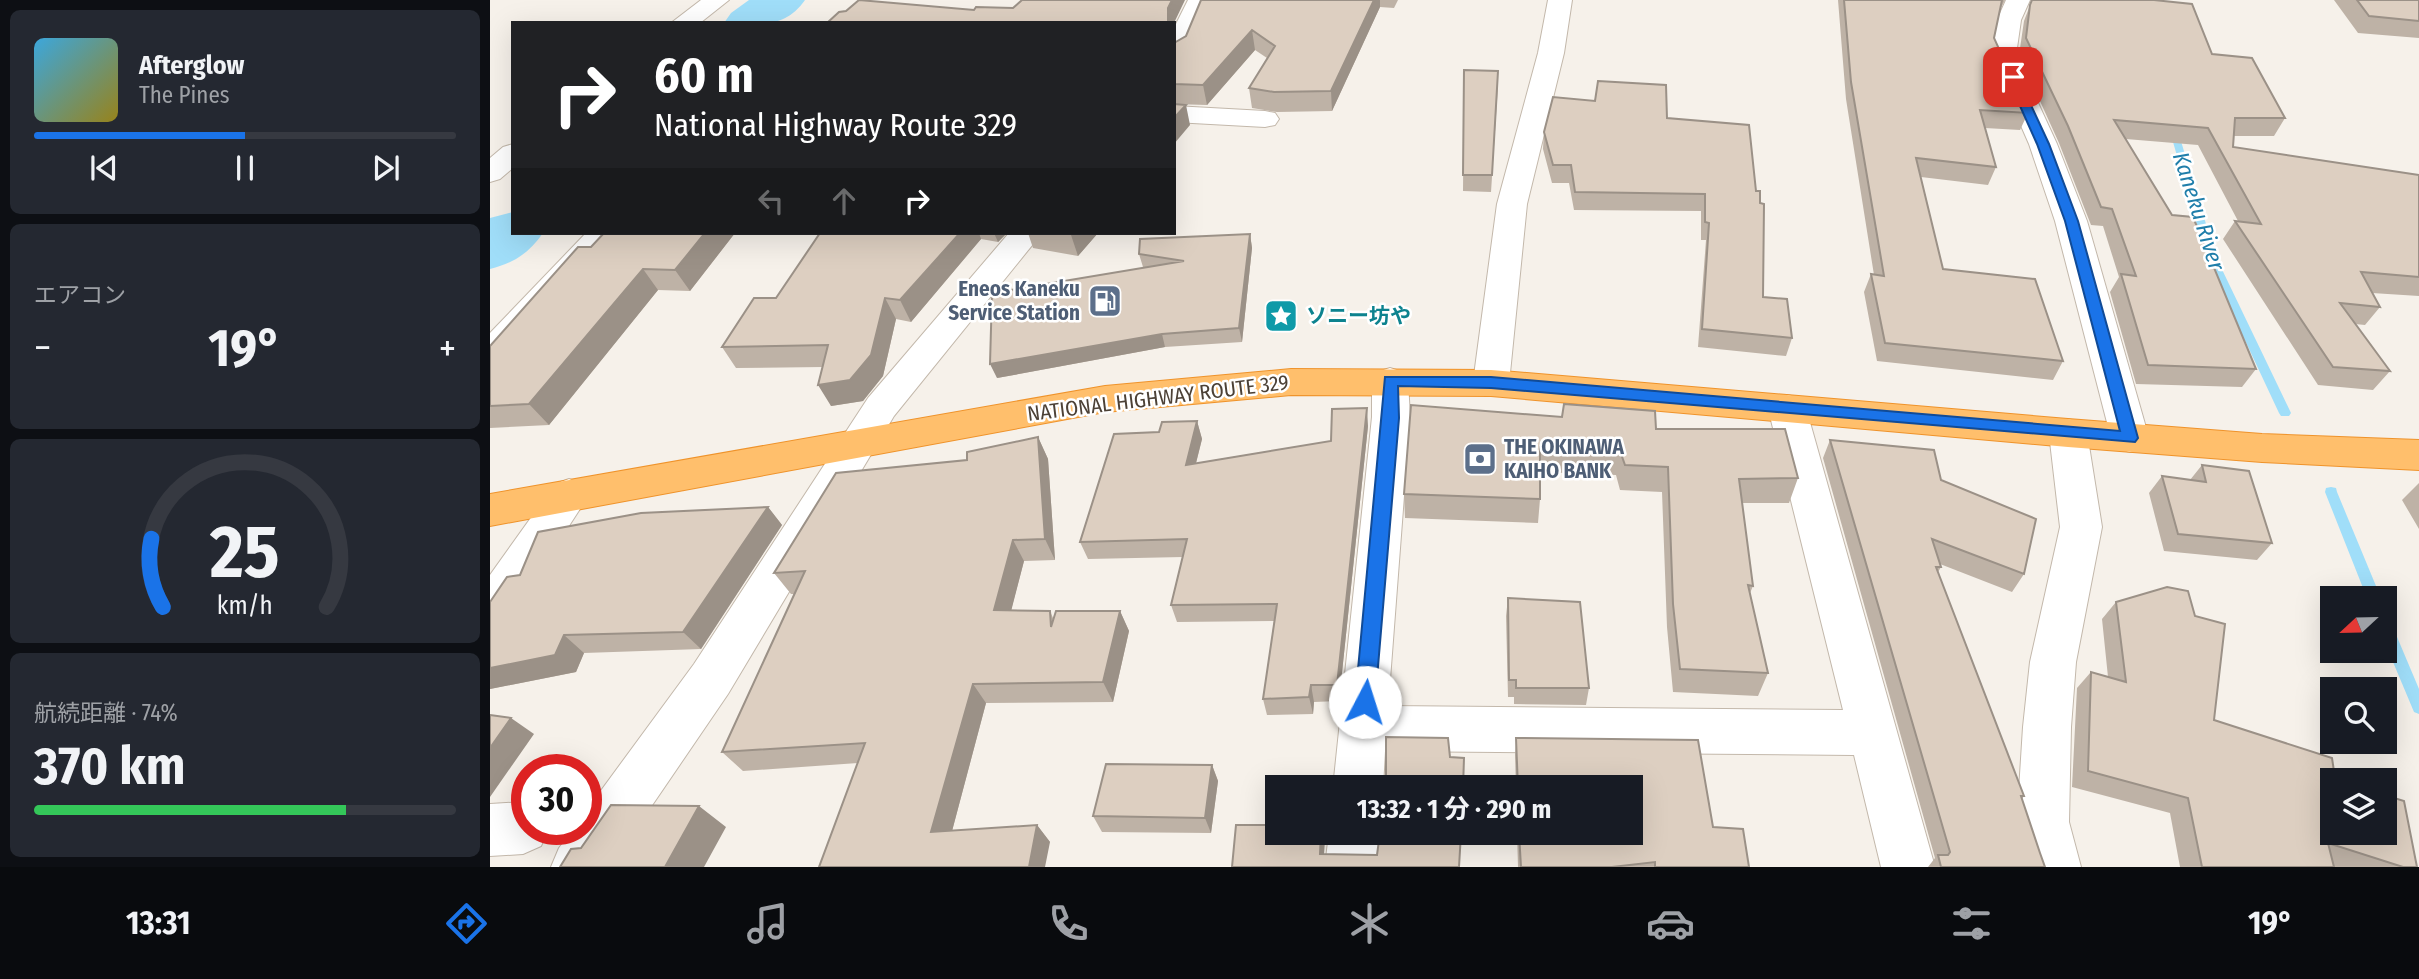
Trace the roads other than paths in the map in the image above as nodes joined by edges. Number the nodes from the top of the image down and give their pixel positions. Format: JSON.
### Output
{"nodes":[{"id":1,"x":717,"y":0,"type":"edge"},
{"id":2,"x":1200,"y":0,"type":"edge"},
{"id":3,"x":1560,"y":0,"type":"edge"},
{"id":4,"x":2018,"y":0,"type":"edge"},
{"id":5,"x":686,"y":21,"type":"edge"},
{"id":6,"x":1176,"y":50,"type":"edge"},
{"id":7,"x":1176,"y":114,"type":"edge"},
{"id":8,"x":1265,"y":119,"type":"dead end"},
{"id":9,"x":511,"y":155,"type":"edge"},
{"id":10,"x":490,"y":173,"type":"edge"},
{"id":11,"x":601,"y":235,"type":"edge"},
{"id":12,"x":1024,"y":235,"type":"edge"},
{"id":13,"x":490,"y":355,"type":"edge"},
{"id":14,"x":1390,"y":381,"type":"junction"},
{"id":15,"x":1491,"y":383,"type":"junction"},
{"id":16,"x":1787,"y":408,"type":"junction"},
{"id":17,"x":2068,"y":433,"type":"junction"},
{"id":18,"x":2130,"y":438,"type":"junction"},
{"id":19,"x":856,"y":443,"type":"junction"},
{"id":20,"x":2419,"y":455,"type":"edge"},
{"id":21,"x":569,"y":495,"type":"junction"},
{"id":22,"x":490,"y":510,"type":"edge"},
{"id":23,"x":490,"y":610,"type":"edge"},
{"id":24,"x":1362,"y":728,"type":"junction"},
{"id":25,"x":1872,"y":733,"type":"junction"},
{"id":26,"x":1359,"y":775,"type":"edge"},
{"id":27,"x":1354,"y":845,"type":"edge"},
{"id":28,"x":578,"y":867,"type":"edge"},
{"id":29,"x":1352,"y":867,"type":"edge"},
{"id":30,"x":1908,"y":867,"type":"edge"},
{"id":31,"x":2054,"y":867,"type":"edge"}],
"edges":[{"from":1,"to":5,"type":"street"},
{"from":2,"to":6,"type":"street"},
{"from":3,"to":15,"type":"street"},
{"from":4,"to":18,"type":"street"},
{"from":7,"to":8,"type":"street"},
{"from":9,"to":10,"type":"street"},
{"from":11,"to":13,"type":"street"},
{"from":12,"to":19,"type":"street"},
{"from":14,"to":15,"type":"highway","name":"NATIONAL HIGHWAY ROUTE 329"},
{"from":14,"to":19,"type":"highway","name":"NATIONAL HIGHWAY ROUTE 329"},
{"from":14,"to":24,"type":"street"},
{"from":15,"to":16,"type":"highway","name":"NATIONAL HIGHWAY ROUTE 329"},
{"from":16,"to":17,"type":"highway","name":"NATIONAL HIGHWAY ROUTE 329"},
{"from":16,"to":25,"type":"street"},
{"from":17,"to":18,"type":"highway","name":"NATIONAL HIGHWAY ROUTE 329"},
{"from":17,"to":31,"type":"street"},
{"from":18,"to":20,"type":"highway","name":"NATIONAL HIGHWAY ROUTE 329"},
{"from":19,"to":21,"type":"highway","name":"NATIONAL HIGHWAY ROUTE 329"},
{"from":19,"to":28,"type":"street"},
{"from":21,"to":22,"type":"highway","name":"NATIONAL HIGHWAY ROUTE 329"},
{"from":21,"to":23,"type":"street"},
{"from":24,"to":25,"type":"street"},
{"from":24,"to":26,"type":"street"},
{"from":25,"to":30,"type":"street"},
{"from":27,"to":29,"type":"street"}]}
